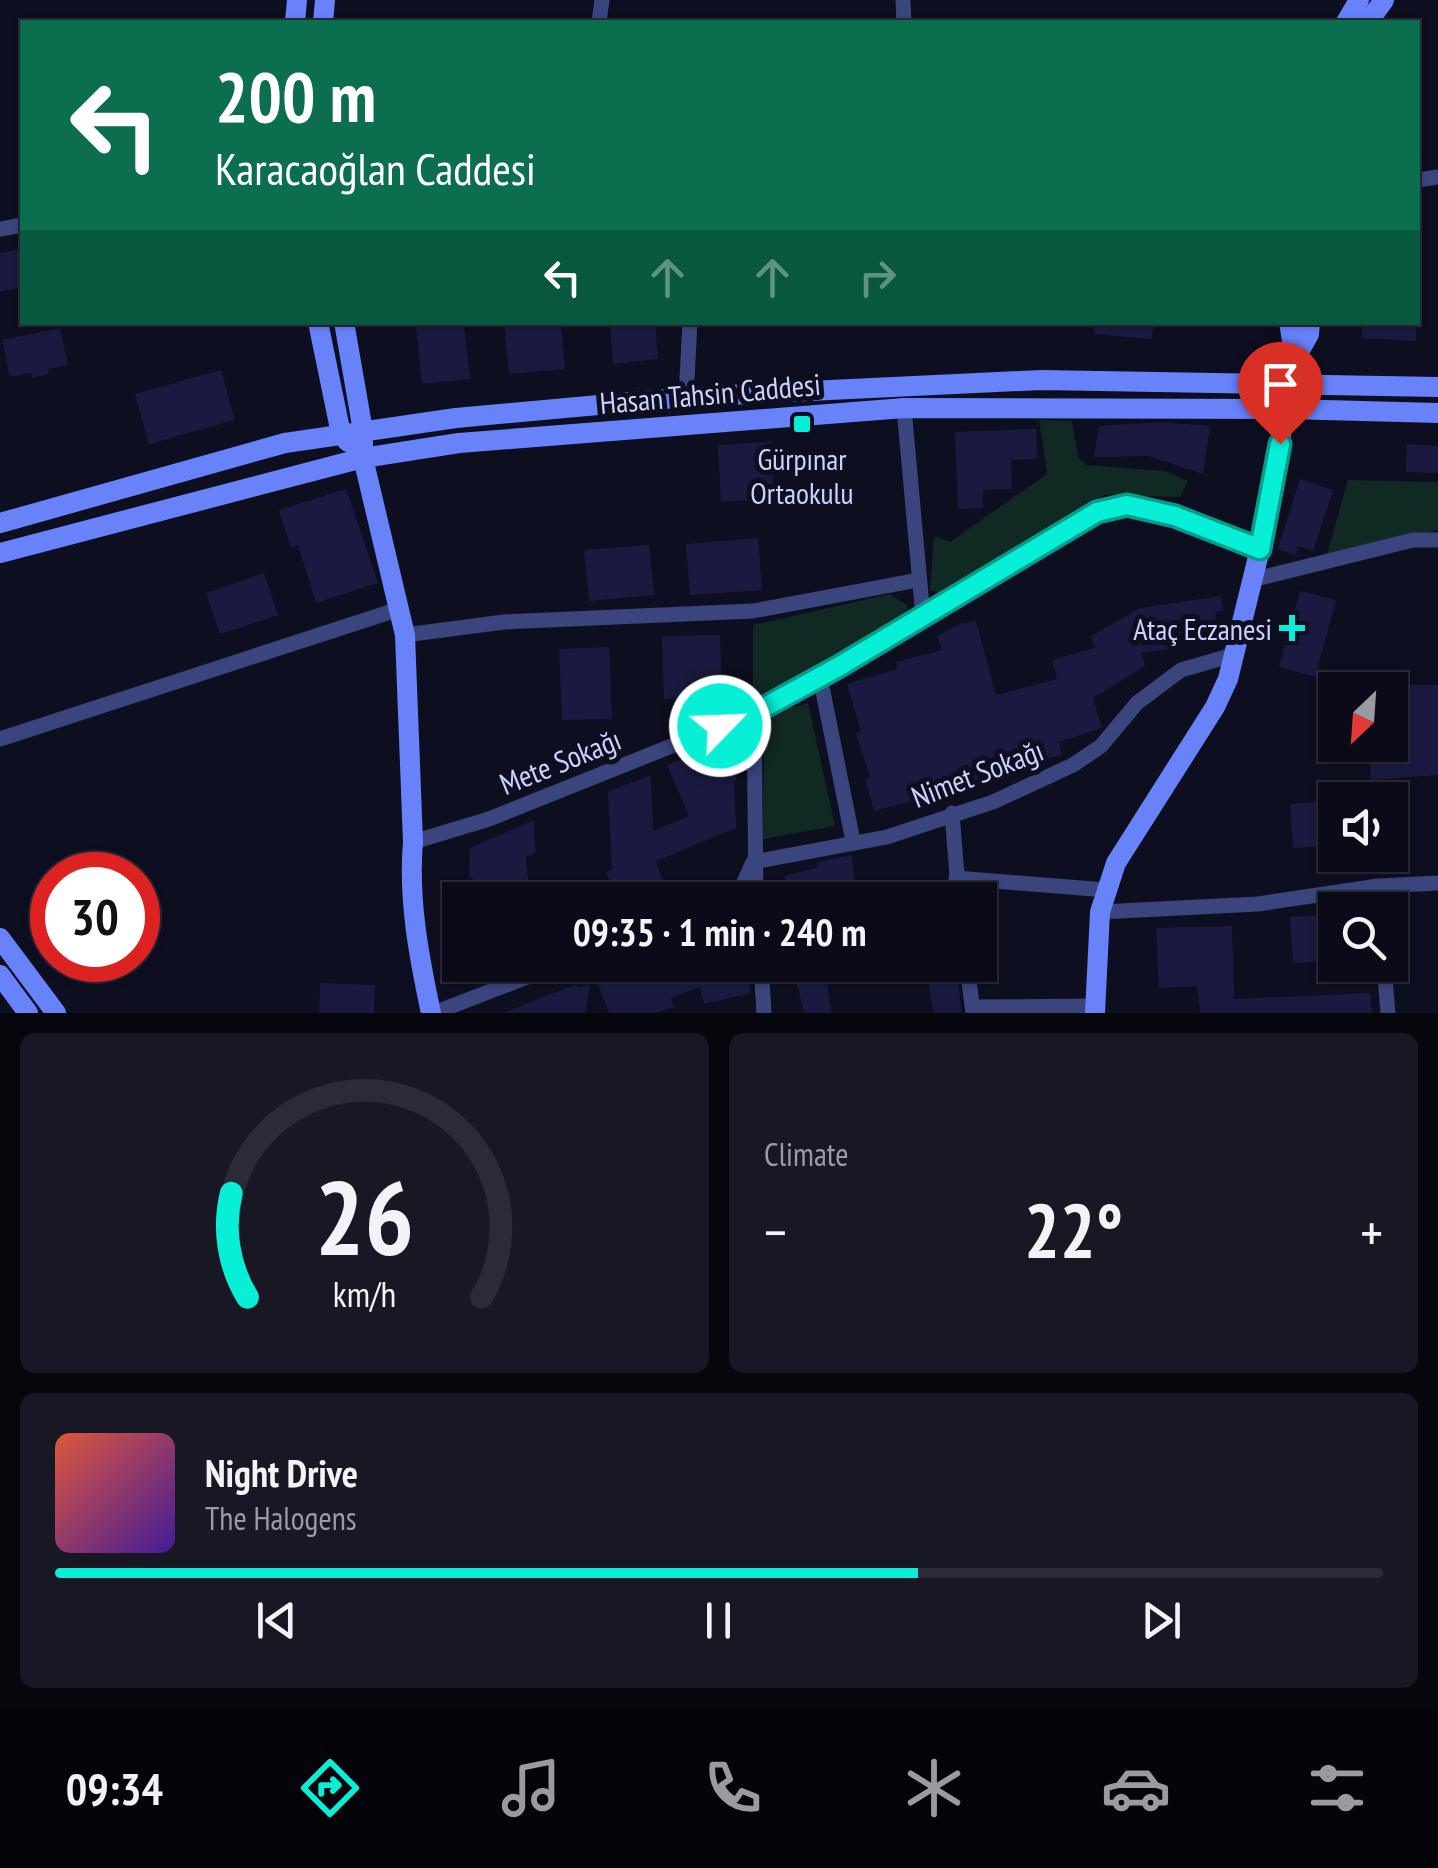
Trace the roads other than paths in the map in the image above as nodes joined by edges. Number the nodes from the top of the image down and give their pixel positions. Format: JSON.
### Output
{"nodes":[{"id":1,"x":319,"y":325,"type":"edge"},
{"id":2,"x":345,"y":325,"type":"edge"},
{"id":3,"x":690,"y":325,"type":"edge"},
{"id":4,"x":1289,"y":325,"type":"edge"},
{"id":5,"x":1310,"y":325,"type":"edge"},
{"id":6,"x":1295,"y":359,"type":"junction"},
{"id":7,"x":1292,"y":383,"type":"junction"},
{"id":8,"x":1438,"y":387,"type":"edge"},
{"id":9,"x":686,"y":397,"type":"junction"},
{"id":10,"x":904,"y":408,"type":"junction"},
{"id":11,"x":1287,"y":409,"type":"junction"},
{"id":12,"x":1438,"y":413,"type":"edge"},
{"id":13,"x":363,"y":432,"type":"junction"},
{"id":14,"x":341,"y":434,"type":"junction"},
{"id":15,"x":363,"y":458,"type":"junction"},
{"id":16,"x":0,"y":523,"type":"edge"},
{"id":17,"x":1438,"y":540,"type":"edge"},
{"id":18,"x":1260,"y":549,"type":"junction"},
{"id":19,"x":0,"y":554,"type":"edge"},
{"id":20,"x":918,"y":580,"type":"junction"},
{"id":21,"x":1252,"y":580,"type":"junction"},
{"id":22,"x":399,"y":609,"type":"junction"},
{"id":23,"x":923,"y":617,"type":"junction"},
{"id":24,"x":404,"y":635,"type":"junction"},
{"id":25,"x":1233,"y":655,"type":"junction"},
{"id":26,"x":820,"y":677,"type":"junction"},
{"id":27,"x":754,"y":713,"type":"junction"},
{"id":28,"x":0,"y":739,"type":"edge"},
{"id":29,"x":952,"y":813,"type":"junction"},
{"id":30,"x":853,"y":841,"type":"junction"},
{"id":31,"x":413,"y":842,"type":"junction"},
{"id":32,"x":753,"y":862,"type":"junction"},
{"id":33,"x":956,"y":878,"type":"junction"},
{"id":34,"x":744,"y":882,"type":"edge"},
{"id":35,"x":755,"y":882,"type":"edge"},
{"id":36,"x":957,"y":882,"type":"edge"},
{"id":37,"x":1438,"y":883,"type":"edge"},
{"id":38,"x":1378,"y":886,"type":"junction"},
{"id":39,"x":1106,"y":890,"type":"junction"},
{"id":40,"x":1378,"y":892,"type":"edge"},
{"id":41,"x":1100,"y":912,"type":"junction"},
{"id":42,"x":0,"y":938,"type":"edge"},
{"id":43,"x":0,"y":975,"type":"edge"},
{"id":44,"x":513,"y":982,"type":"edge"},
{"id":45,"x":762,"y":982,"type":"edge"},
{"id":46,"x":969,"y":982,"type":"edge"},
{"id":47,"x":1385,"y":982,"type":"edge"},
{"id":48,"x":973,"y":1010,"type":"edge"},
{"id":49,"x":1096,"y":1010,"type":"edge"},
{"id":50,"x":28,"y":1013,"type":"edge"},
{"id":51,"x":56,"y":1013,"type":"edge"},
{"id":52,"x":432,"y":1013,"type":"edge"},
{"id":53,"x":764,"y":1013,"type":"edge"},
{"id":54,"x":1388,"y":1013,"type":"edge"}],
"edges":[{"from":1,"to":14,"type":"main road"},
{"from":2,"to":13,"type":"main road"},
{"from":3,"to":9,"type":"street"},
{"from":4,"to":6,"type":"main road"},
{"from":5,"to":6,"type":"main road"},
{"from":6,"to":7,"type":"main road"},
{"from":7,"to":8,"type":"main road","name":"Hasan Tahsin Caddesi"},
{"from":7,"to":9,"type":"main road","name":"Hasan Tahsin Caddesi"},
{"from":7,"to":11,"type":"main road"},
{"from":9,"to":13,"type":"main road","name":"Hasan Tahsin Caddesi"},
{"from":10,"to":11,"type":"main road","name":"Hasan Tahsin Caddesi"},
{"from":10,"to":15,"type":"main road","name":"Hasan Tahsin Caddesi"},
{"from":10,"to":20,"type":"street"},
{"from":11,"to":12,"type":"main road","name":"Hasan Tahsin Caddesi"},
{"from":11,"to":18,"type":"main road"},
{"from":13,"to":14,"type":"main road","name":"Hasan Tahsin Caddesi"},
{"from":13,"to":15,"type":"main road"},
{"from":14,"to":15,"type":"main road"},
{"from":14,"to":16,"type":"main road","name":"Hasan Tahsin Caddesi"},
{"from":15,"to":19,"type":"main road","name":"Hasan Tahsin Caddesi"},
{"from":15,"to":22,"type":"main road"},
{"from":17,"to":21,"type":"street"},
{"from":18,"to":21,"type":"main road"},
{"from":18,"to":23,"type":"street","name":"Mete Sokağı"},
{"from":20,"to":23,"type":"street"},
{"from":20,"to":24,"type":"street"},
{"from":21,"to":25,"type":"main road"},
{"from":22,"to":24,"type":"main road"},
{"from":22,"to":28,"type":"street"},
{"from":23,"to":26,"type":"street","name":"Mete Sokağı"},
{"from":24,"to":31,"type":"main road"},
{"from":25,"to":29,"type":"street","name":"Nimet Sokağı"},
{"from":25,"to":39,"type":"main road"},
{"from":26,"to":27,"type":"street","name":"Mete Sokağı"},
{"from":26,"to":30,"type":"street"},
{"from":27,"to":31,"type":"street","name":"Mete Sokağı"},
{"from":27,"to":32,"type":"street"},
{"from":29,"to":30,"type":"street","name":"Nimet Sokağı"},
{"from":29,"to":33,"type":"street"},
{"from":30,"to":32,"type":"street","name":"Nimet Sokağı"},
{"from":31,"to":52,"type":"main road"},
{"from":32,"to":34,"type":"street"},
{"from":32,"to":35,"type":"street"},
{"from":33,"to":36,"type":"street"},
{"from":33,"to":39,"type":"street"},
{"from":37,"to":38,"type":"street"},
{"from":38,"to":40,"type":"street"},
{"from":38,"to":41,"type":"street"},
{"from":39,"to":41,"type":"main road"},
{"from":41,"to":49,"type":"main road"},
{"from":42,"to":51,"type":"main road"},
{"from":43,"to":50,"type":"main road"},
{"from":44,"to":52,"type":"street"},
{"from":45,"to":53,"type":"street"},
{"from":46,"to":48,"type":"street"},
{"from":47,"to":54,"type":"street"},
{"from":48,"to":49,"type":"street"}]}
